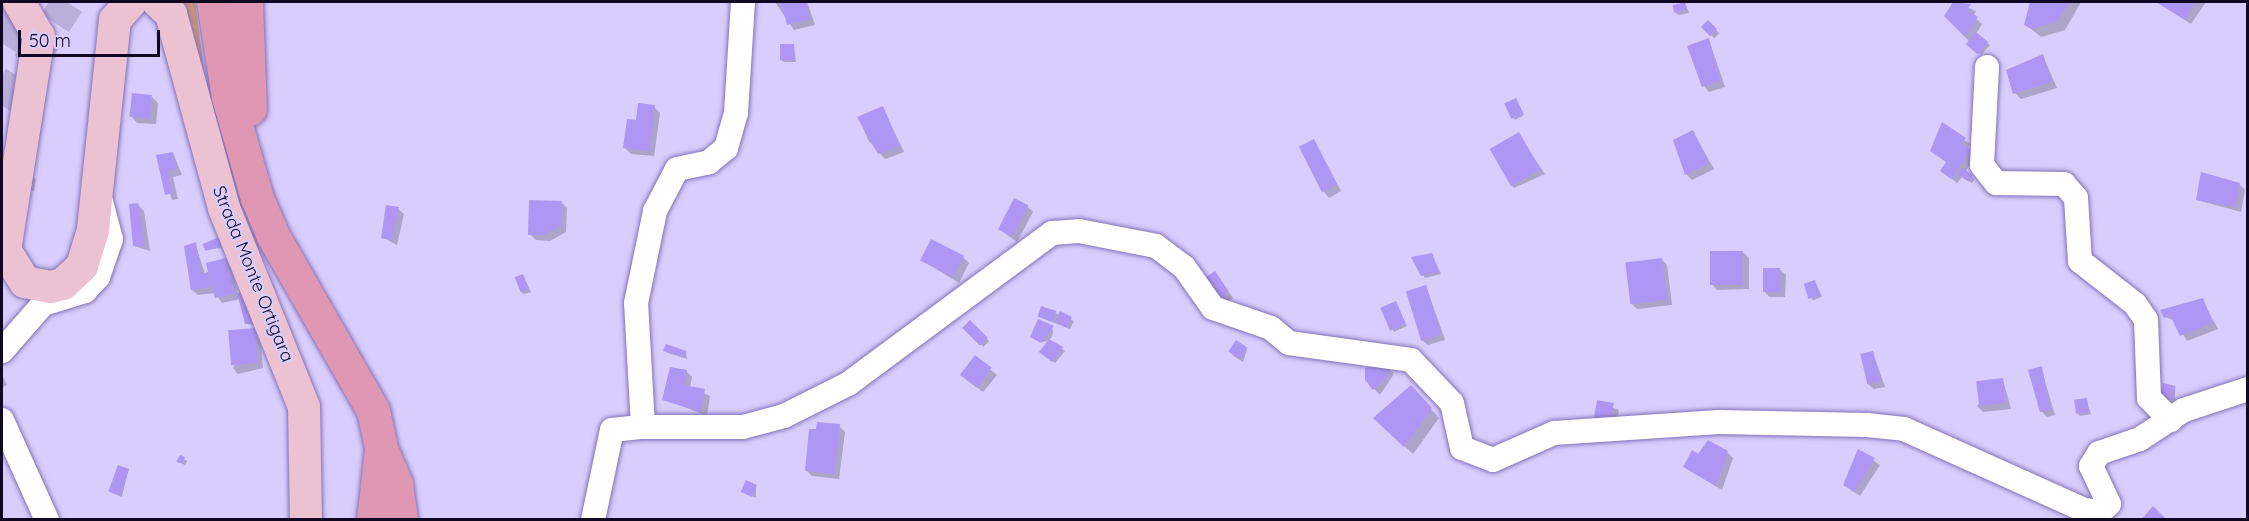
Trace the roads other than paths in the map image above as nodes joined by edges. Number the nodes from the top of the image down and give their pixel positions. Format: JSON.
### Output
{"nodes":[{"id":1,"x":19,"y":2,"type":"edge"},
{"id":2,"x":131,"y":2,"type":"edge"},
{"id":3,"x":158,"y":2,"type":"edge"},
{"id":4,"x":213,"y":2,"type":"edge"},
{"id":5,"x":224,"y":2,"type":"edge"},
{"id":6,"x":246,"y":2,"type":"edge"},
{"id":7,"x":744,"y":2,"type":"edge"},
{"id":8,"x":1987,"y":67,"type":"dead end"},
{"id":9,"x":224,"y":68,"type":"junction"},
{"id":10,"x":99,"y":193,"type":"junction"},
{"id":11,"x":257,"y":198,"type":"junction"},
{"id":12,"x":2,"y":351,"type":"edge"},
{"id":13,"x":2247,"y":389,"type":"edge"},
{"id":14,"x":2,"y":420,"type":"edge"},
{"id":15,"x":2171,"y":420,"type":"junction"},
{"id":16,"x":643,"y":427,"type":"junction"},
{"id":17,"x":381,"y":449,"type":"junction"},
{"id":18,"x":47,"y":519,"type":"edge"},
{"id":19,"x":306,"y":519,"type":"edge"},
{"id":20,"x":373,"y":519,"type":"edge"},
{"id":21,"x":401,"y":519,"type":"edge"},
{"id":22,"x":593,"y":519,"type":"edge"}],
"edges":[{"from":1,"to":10,"type":"main road"},
{"from":2,"to":10,"type":"main road"},
{"from":3,"to":19,"type":"main road","name":"Strada Monte Ortigara"},
{"from":4,"to":9,"type":"highway"},
{"from":5,"to":9,"type":"highway"},
{"from":6,"to":11,"type":"highway"},
{"from":7,"to":16,"type":"street"},
{"from":8,"to":15,"type":"street"},
{"from":9,"to":11,"type":"highway"},
{"from":10,"to":12,"type":"street"},
{"from":11,"to":17,"type":"highway"},
{"from":13,"to":15,"type":"street"},
{"from":14,"to":18,"type":"street"},
{"from":15,"to":16,"type":"street"},
{"from":16,"to":22,"type":"street"},
{"from":17,"to":20,"type":"highway"},
{"from":17,"to":21,"type":"highway"}]}
